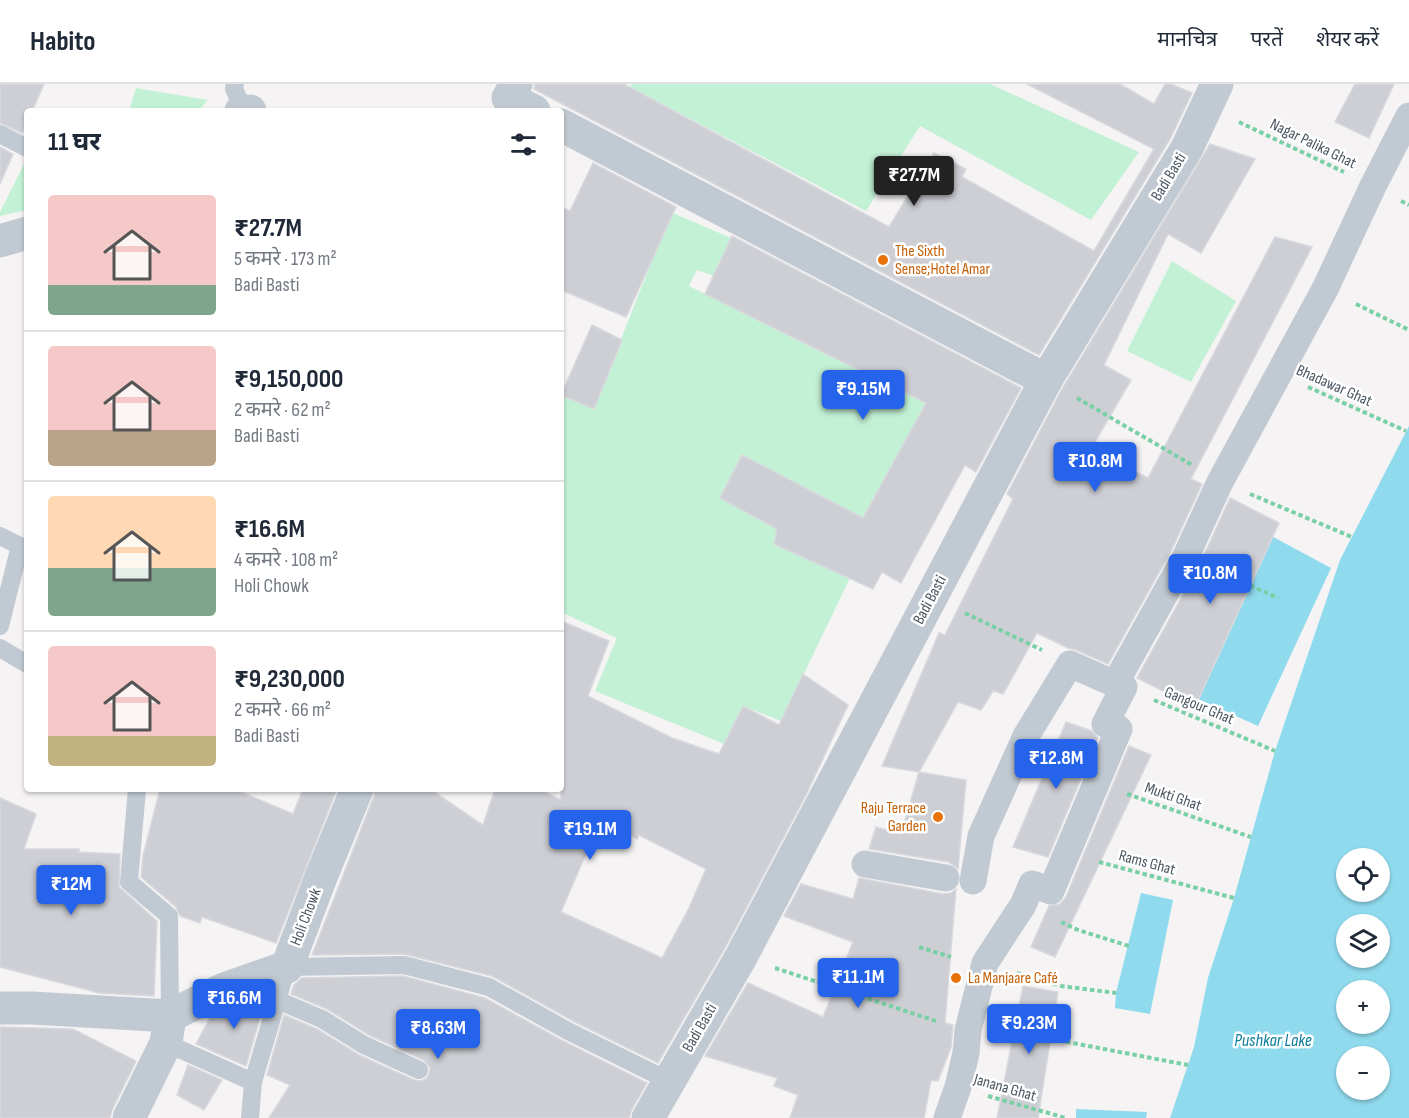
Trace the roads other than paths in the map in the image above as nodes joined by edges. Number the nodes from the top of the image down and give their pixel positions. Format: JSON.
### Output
{"nodes":[{"id":1,"x":1211,"y":95,"type":"edge"},
{"id":2,"x":1409,"y":116,"type":"edge"},
{"id":3,"x":564,"y":127,"type":"edge"},
{"id":4,"x":0,"y":134,"type":"edge"},
{"id":5,"x":24,"y":146,"type":"edge"},
{"id":6,"x":24,"y":234,"type":"edge"},
{"id":7,"x":0,"y":241,"type":"edge"},
{"id":8,"x":1046,"y":380,"type":"junction"},
{"id":9,"x":0,"y":536,"type":"edge"},
{"id":10,"x":0,"y":626,"type":"edge"},
{"id":11,"x":0,"y":648,"type":"edge"},
{"id":12,"x":24,"y":662,"type":"edge"},
{"id":13,"x":1124,"y":687,"type":"road end"},
{"id":14,"x":137,"y":792,"type":"edge"},
{"id":15,"x":356,"y":792,"type":"edge"},
{"id":16,"x":865,"y":864,"type":"dead end"},
{"id":17,"x":946,"y":878,"type":"dead end"},
{"id":18,"x":973,"y":881,"type":"dead end"},
{"id":19,"x":286,"y":968,"type":"junction"},
{"id":20,"x":277,"y":1000,"type":"junction"},
{"id":21,"x":0,"y":1008,"type":"edge"},
{"id":22,"x":168,"y":1030,"type":"junction"},
{"id":23,"x":419,"y":1070,"type":"dead end"},
{"id":24,"x":669,"y":1081,"type":"junction"},
{"id":25,"x":253,"y":1082,"type":"junction"},
{"id":26,"x":135,"y":1117,"type":"edge"},
{"id":27,"x":250,"y":1118,"type":"edge"},
{"id":28,"x":648,"y":1118,"type":"edge"},
{"id":29,"x":947,"y":1118,"type":"edge"}],
"edges":[{"from":1,"to":8,"type":"street","name":"Badi Basti"},
{"from":2,"to":18,"type":"street"},
{"from":3,"to":8,"type":"street"},
{"from":4,"to":5,"type":"lane"},
{"from":6,"to":7,"type":"street"},
{"from":8,"to":24,"type":"street","name":"Badi Basti"},
{"from":9,"to":10,"type":"lane"},
{"from":11,"to":12,"type":"lane"},
{"from":13,"to":29,"type":"street"},
{"from":14,"to":22,"type":"lane"},
{"from":15,"to":19,"type":"street","name":"Holi Chowk"},
{"from":16,"to":17,"type":"street"},
{"from":19,"to":20,"type":"lane","name":"Holi Chowk"},
{"from":19,"to":22,"type":"street"},
{"from":19,"to":24,"type":"lane"},
{"from":20,"to":23,"type":"lane"},
{"from":20,"to":25,"type":"lane","name":"Holi Chowk"},
{"from":21,"to":22,"type":"street"},
{"from":22,"to":25,"type":"lane"},
{"from":22,"to":26,"type":"street"},
{"from":24,"to":28,"type":"street","name":"Badi Basti"},
{"from":25,"to":27,"type":"lane","name":"Holi Chowk"}]}
